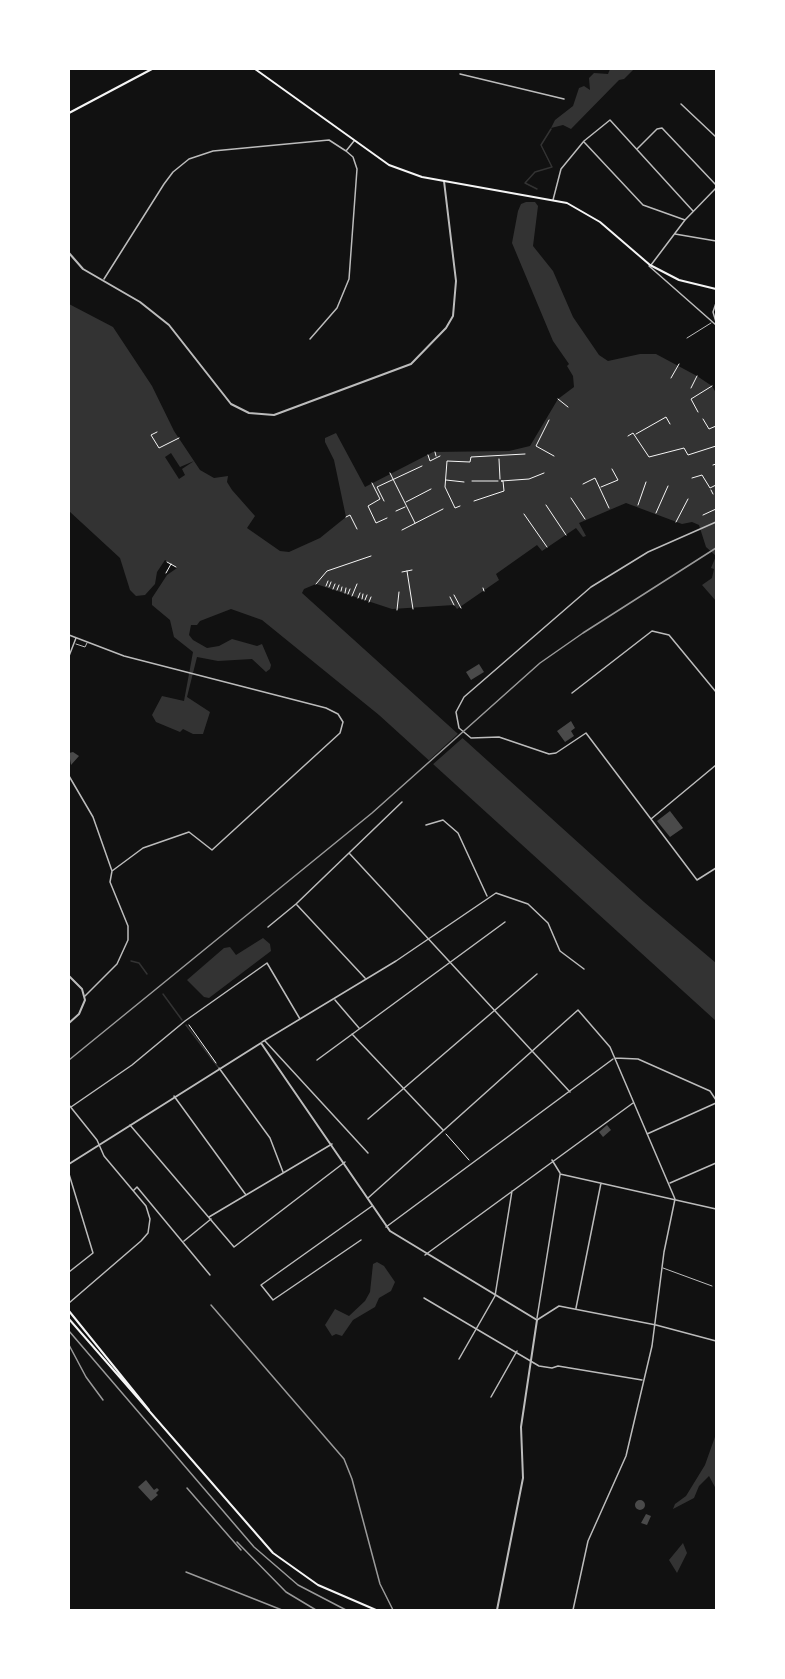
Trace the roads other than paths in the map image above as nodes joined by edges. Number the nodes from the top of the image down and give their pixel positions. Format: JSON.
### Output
{"nodes":[{"id":1,"x":152,"y":69,"type":"edge"},
{"id":2,"x":255,"y":69,"type":"edge"},
{"id":3,"x":460,"y":74,"type":"dead end"},
{"id":4,"x":564,"y":99,"type":"dead end"},
{"id":5,"x":681,"y":104,"type":"dead end"},
{"id":6,"x":69,"y":113,"type":"edge"},
{"id":7,"x":716,"y":137,"type":"edge"},
{"id":8,"x":354,"y":141,"type":"junction"},
{"id":9,"x":584,"y":141,"type":"junction"},
{"id":10,"x":637,"y":149,"type":"junction"},
{"id":11,"x":346,"y":151,"type":"junction"},
{"id":12,"x":444,"y":181,"type":"junction"},
{"id":13,"x":716,"y":186,"type":"edge"},
{"id":14,"x":553,"y":200,"type":"junction"},
{"id":15,"x":693,"y":211,"type":"junction"},
{"id":16,"x":685,"y":220,"type":"junction"},
{"id":17,"x":674,"y":234,"type":"junction"},
{"id":18,"x":716,"y":242,"type":"edge"},
{"id":19,"x":69,"y":253,"type":"edge"},
{"id":20,"x":643,"y":260,"type":"junction"},
{"id":21,"x":650,"y":265,"type":"junction"},
{"id":22,"x":103,"y":281,"type":"junction"},
{"id":23,"x":716,"y":289,"type":"edge"},
{"id":24,"x":716,"y":303,"type":"edge"},
{"id":25,"x":715,"y":323,"type":"edge"},
{"id":26,"x":687,"y":338,"type":"dead end"},
{"id":27,"x":310,"y":339,"type":"dead end"},
{"id":28,"x":716,"y":522,"type":"edge"},
{"id":29,"x":69,"y":635,"type":"edge"},
{"id":30,"x":76,"y":638,"type":"junction"},
{"id":31,"x":87,"y":642,"type":"junction"},
{"id":32,"x":74,"y":643,"type":"junction"},
{"id":33,"x":69,"y":656,"type":"edge"},
{"id":34,"x":716,"y":692,"type":"edge"},
{"id":35,"x":572,"y":693,"type":"dead end"},
{"id":36,"x":716,"y":765,"type":"edge"},
{"id":37,"x":69,"y":776,"type":"edge"},
{"id":38,"x":402,"y":802,"type":"dead end"},
{"id":39,"x":651,"y":820,"type":"junction"},
{"id":40,"x":426,"y":825,"type":"dead end"},
{"id":41,"x":349,"y":853,"type":"junction"},
{"id":42,"x":716,"y":868,"type":"edge"},
{"id":43,"x":112,"y":871,"type":"junction"},
{"id":44,"x":488,"y":897,"type":"junction"},
{"id":45,"x":296,"y":904,"type":"junction"},
{"id":46,"x":505,"y":922,"type":"dead end"},
{"id":47,"x":268,"y":927,"type":"dead end"},
{"id":48,"x":430,"y":939,"type":"junction"},
{"id":49,"x":451,"y":962,"type":"junction"},
{"id":50,"x":584,"y":969,"type":"dead end"},
{"id":51,"x":537,"y":974,"type":"dead end"},
{"id":52,"x":69,"y":976,"type":"edge"},
{"id":53,"x":366,"y":980,"type":"junction"},
{"id":54,"x":85,"y":996,"type":"junction"},
{"id":55,"x":334,"y":999,"type":"junction"},
{"id":56,"x":495,"y":1010,"type":"junction"},
{"id":57,"x":300,"y":1020,"type":"junction"},
{"id":58,"x":69,"y":1023,"type":"edge"},
{"id":59,"x":360,"y":1028,"type":"junction"},
{"id":60,"x":352,"y":1034,"type":"junction"},
{"id":61,"x":263,"y":1042,"type":"junction"},
{"id":62,"x":534,"y":1050,"type":"junction"},
{"id":63,"x":614,"y":1058,"type":"junction"},
{"id":64,"x":317,"y":1060,"type":"dead end"},
{"id":65,"x":219,"y":1068,"type":"junction"},
{"id":66,"x":404,"y":1087,"type":"junction"},
{"id":67,"x":570,"y":1092,"type":"junction"},
{"id":68,"x":174,"y":1096,"type":"junction"},
{"id":69,"x":716,"y":1101,"type":"edge"},
{"id":70,"x":633,"y":1102,"type":"junction"},
{"id":71,"x":70,"y":1106,"type":"edge"},
{"id":72,"x":368,"y":1119,"type":"dead end"},
{"id":73,"x":130,"y":1125,"type":"junction"},
{"id":74,"x":444,"y":1131,"type":"junction"},
{"id":75,"x":647,"y":1134,"type":"junction"},
{"id":76,"x":332,"y":1144,"type":"junction"},
{"id":77,"x":99,"y":1146,"type":"junction"},
{"id":78,"x":368,"y":1153,"type":"dead end"},
{"id":79,"x":552,"y":1160,"type":"junction"},
{"id":80,"x":345,"y":1162,"type":"junction"},
{"id":81,"x":716,"y":1163,"type":"edge"},
{"id":82,"x":69,"y":1164,"type":"edge"},
{"id":83,"x":284,"y":1172,"type":"junction"},
{"id":84,"x":69,"y":1174,"type":"edge"},
{"id":85,"x":560,"y":1174,"type":"junction"},
{"id":86,"x":601,"y":1183,"type":"junction"},
{"id":87,"x":669,"y":1184,"type":"junction"},
{"id":88,"x":512,"y":1190,"type":"junction"},
{"id":89,"x":134,"y":1191,"type":"junction"},
{"id":90,"x":246,"y":1195,"type":"junction"},
{"id":91,"x":368,"y":1198,"type":"junction"},
{"id":92,"x":675,"y":1199,"type":"junction"},
{"id":93,"x":372,"y":1206,"type":"junction"},
{"id":94,"x":716,"y":1209,"type":"edge"},
{"id":95,"x":158,"y":1211,"type":"junction"},
{"id":96,"x":153,"y":1213,"type":"dead end"},
{"id":97,"x":210,"y":1218,"type":"junction"},
{"id":98,"x":386,"y":1227,"type":"junction"},
{"id":99,"x":361,"y":1240,"type":"dead end"},
{"id":100,"x":184,"y":1241,"type":"junction"},
{"id":101,"x":425,"y":1255,"type":"junction"},
{"id":102,"x":662,"y":1268,"type":"junction"},
{"id":103,"x":69,"y":1272,"type":"edge"},
{"id":104,"x":210,"y":1275,"type":"dead end"},
{"id":105,"x":712,"y":1286,"type":"dead end"},
{"id":106,"x":495,"y":1296,"type":"junction"},
{"id":107,"x":424,"y":1298,"type":"dead end"},
{"id":108,"x":69,"y":1303,"type":"edge"},
{"id":109,"x":576,"y":1309,"type":"junction"},
{"id":110,"x":69,"y":1311,"type":"edge"},
{"id":111,"x":69,"y":1319,"type":"edge"},
{"id":112,"x":537,"y":1320,"type":"junction"},
{"id":113,"x":656,"y":1325,"type":"junction"},
{"id":114,"x":477,"y":1328,"type":"junction"},
{"id":115,"x":716,"y":1341,"type":"edge"},
{"id":116,"x":518,"y":1352,"type":"junction"},
{"id":117,"x":459,"y":1359,"type":"dead end"},
{"id":118,"x":531,"y":1359,"type":"junction"},
{"id":119,"x":643,"y":1380,"type":"junction"},
{"id":120,"x":490,"y":1397,"type":"dead end"},
{"id":121,"x":158,"y":1421,"type":"junction"},
{"id":122,"x":376,"y":1610,"type":"edge"},
{"id":123,"x":496,"y":1610,"type":"edge"},
{"id":124,"x":573,"y":1610,"type":"edge"}],
"edges":[{"from":1,"to":6,"type":"main road"},
{"from":2,"to":8,"type":"main road"},
{"from":3,"to":4,"type":"street"},
{"from":5,"to":7,"type":"street"},
{"from":8,"to":11,"type":"street"},
{"from":8,"to":12,"type":"main road"},
{"from":9,"to":10,"type":"street"},
{"from":9,"to":14,"type":"street"},
{"from":9,"to":16,"type":"street"},
{"from":10,"to":13,"type":"street"},
{"from":10,"to":15,"type":"street"},
{"from":11,"to":22,"type":"street"},
{"from":11,"to":27,"type":"street"},
{"from":12,"to":14,"type":"main road"},
{"from":12,"to":22,"type":"street"},
{"from":13,"to":15,"type":"street"},
{"from":14,"to":20,"type":"main road"},
{"from":15,"to":16,"type":"street"},
{"from":16,"to":17,"type":"street"},
{"from":17,"to":18,"type":"street"},
{"from":17,"to":21,"type":"street"},
{"from":19,"to":22,"type":"street"},
{"from":20,"to":21,"type":"main road"},
{"from":20,"to":25,"type":"street"},
{"from":21,"to":23,"type":"main road"},
{"from":24,"to":25,"type":"street"},
{"from":25,"to":26,"type":"lane"},
{"from":28,"to":39,"type":"street"},
{"from":29,"to":30,"type":"street"},
{"from":30,"to":31,"type":"street"},
{"from":30,"to":32,"type":"street"},
{"from":31,"to":32,"type":"lane"},
{"from":31,"to":43,"type":"street"},
{"from":32,"to":33,"type":"street"},
{"from":34,"to":35,"type":"street"},
{"from":36,"to":39,"type":"street"},
{"from":37,"to":43,"type":"street"},
{"from":38,"to":41,"type":"street"},
{"from":39,"to":42,"type":"street"},
{"from":40,"to":44,"type":"street"},
{"from":41,"to":45,"type":"street"},
{"from":41,"to":48,"type":"street"},
{"from":43,"to":54,"type":"street"},
{"from":44,"to":48,"type":"street"},
{"from":44,"to":50,"type":"street"},
{"from":45,"to":47,"type":"street"},
{"from":45,"to":53,"type":"street"},
{"from":46,"to":49,"type":"street"},
{"from":48,"to":49,"type":"street"},
{"from":48,"to":53,"type":"street"},
{"from":49,"to":56,"type":"street"},
{"from":49,"to":59,"type":"street"},
{"from":51,"to":56,"type":"street"},
{"from":52,"to":54,"type":"street"},
{"from":53,"to":55,"type":"street"},
{"from":54,"to":58,"type":"street"},
{"from":55,"to":57,"type":"street"},
{"from":55,"to":59,"type":"street"},
{"from":56,"to":62,"type":"street"},
{"from":56,"to":66,"type":"street"},
{"from":57,"to":61,"type":"street"},
{"from":57,"to":71,"type":"street"},
{"from":59,"to":60,"type":"street"},
{"from":60,"to":64,"type":"street"},
{"from":60,"to":66,"type":"street"},
{"from":61,"to":65,"type":"street"},
{"from":61,"to":76,"type":"street"},
{"from":61,"to":78,"type":"street"},
{"from":62,"to":63,"type":"street"},
{"from":62,"to":67,"type":"street"},
{"from":62,"to":74,"type":"street"},
{"from":63,"to":67,"type":"street"},
{"from":63,"to":69,"type":"street"},
{"from":63,"to":70,"type":"street"},
{"from":65,"to":68,"type":"street"},
{"from":65,"to":83,"type":"street"},
{"from":66,"to":72,"type":"street"},
{"from":66,"to":74,"type":"street"},
{"from":67,"to":98,"type":"street"},
{"from":68,"to":73,"type":"street"},
{"from":68,"to":90,"type":"street"},
{"from":69,"to":75,"type":"street"},
{"from":70,"to":75,"type":"street"},
{"from":70,"to":79,"type":"street"},
{"from":71,"to":77,"type":"street"},
{"from":73,"to":77,"type":"street"},
{"from":73,"to":97,"type":"street"},
{"from":74,"to":91,"type":"street"},
{"from":75,"to":87,"type":"street"},
{"from":76,"to":80,"type":"street"},
{"from":76,"to":83,"type":"street"},
{"from":77,"to":82,"type":"street"},
{"from":77,"to":89,"type":"street"},
{"from":79,"to":85,"type":"street"},
{"from":79,"to":88,"type":"street"},
{"from":80,"to":91,"type":"street"},
{"from":80,"to":97,"type":"street"},
{"from":81,"to":87,"type":"street"},
{"from":83,"to":90,"type":"street"},
{"from":84,"to":103,"type":"street"},
{"from":85,"to":86,"type":"street"},
{"from":85,"to":112,"type":"street"},
{"from":86,"to":92,"type":"street"},
{"from":86,"to":109,"type":"street"},
{"from":87,"to":92,"type":"street"},
{"from":88,"to":101,"type":"street"},
{"from":88,"to":106,"type":"street"},
{"from":89,"to":95,"type":"street"},
{"from":89,"to":108,"type":"street"},
{"from":90,"to":97,"type":"street"},
{"from":91,"to":93,"type":"street"},
{"from":92,"to":94,"type":"street"},
{"from":92,"to":102,"type":"street"},
{"from":93,"to":98,"type":"street"},
{"from":93,"to":99,"type":"street"},
{"from":95,"to":96,"type":"street"},
{"from":95,"to":100,"type":"street"},
{"from":97,"to":100,"type":"street"},
{"from":98,"to":101,"type":"street"},
{"from":100,"to":104,"type":"street"},
{"from":101,"to":106,"type":"street"},
{"from":102,"to":105,"type":"lane"},
{"from":102,"to":113,"type":"street"},
{"from":106,"to":112,"type":"street"},
{"from":106,"to":114,"type":"street"},
{"from":107,"to":114,"type":"street"},
{"from":109,"to":112,"type":"street"},
{"from":109,"to":113,"type":"street"},
{"from":110,"to":121,"type":"main road"},
{"from":111,"to":121,"type":"main road"},
{"from":112,"to":118,"type":"street"},
{"from":113,"to":115,"type":"street"},
{"from":113,"to":119,"type":"street"},
{"from":114,"to":116,"type":"street"},
{"from":114,"to":117,"type":"street"},
{"from":116,"to":118,"type":"street"},
{"from":116,"to":120,"type":"street"},
{"from":118,"to":119,"type":"street"},
{"from":118,"to":123,"type":"street"},
{"from":119,"to":124,"type":"street"},
{"from":121,"to":122,"type":"main road"}]}
